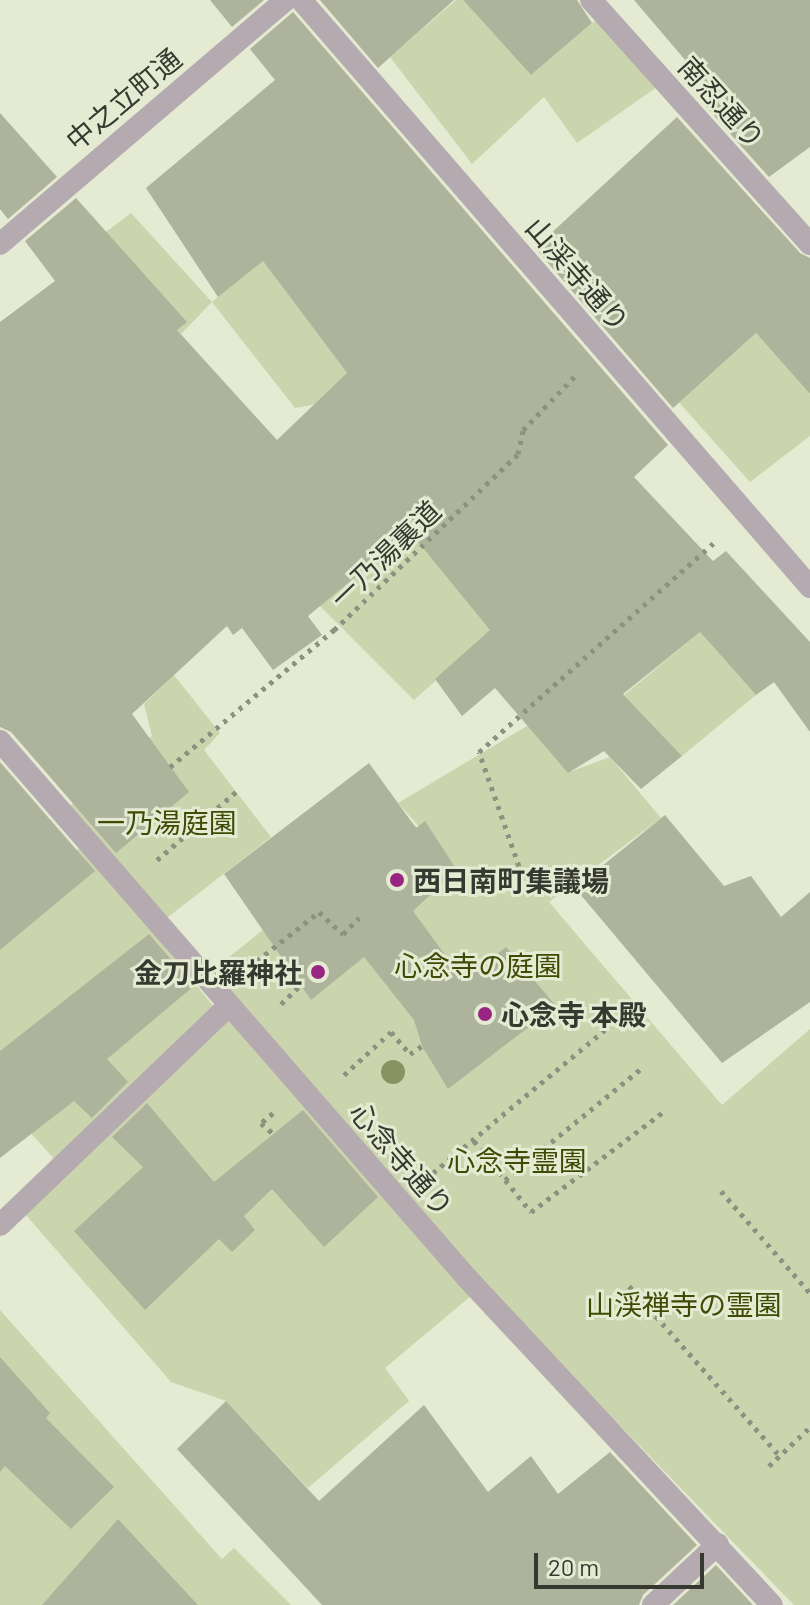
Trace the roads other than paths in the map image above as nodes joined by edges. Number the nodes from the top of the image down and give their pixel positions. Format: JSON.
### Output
{"nodes":[{"id":1,"x":286,"y":0,"type":"edge"},
{"id":2,"x":301,"y":0,"type":"edge"},
{"id":3,"x":591,"y":0,"type":"edge"},
{"id":4,"x":0,"y":244,"type":"edge"},
{"id":5,"x":810,"y":244,"type":"edge"},
{"id":6,"x":810,"y":587,"type":"edge"},
{"id":7,"x":0,"y":741,"type":"edge"},
{"id":8,"x":222,"y":1000,"type":"junction"},
{"id":9,"x":0,"y":1225,"type":"edge"},
{"id":10,"x":718,"y":1544,"type":"junction"},
{"id":11,"x":653,"y":1605,"type":"edge"},
{"id":12,"x":772,"y":1605,"type":"edge"}],
"edges":[{"from":1,"to":4,"type":"street","name":"中之立町通"},
{"from":2,"to":6,"type":"street","name":"山渓寺通り"},
{"from":3,"to":5,"type":"street","name":"南忍通り"},
{"from":7,"to":8,"type":"street","name":"心念寺通り"},
{"from":8,"to":9,"type":"street"},
{"from":8,"to":10,"type":"street","name":"心念寺通り"},
{"from":10,"to":11,"type":"street"},
{"from":10,"to":12,"type":"street","name":"心念寺通り"}]}
